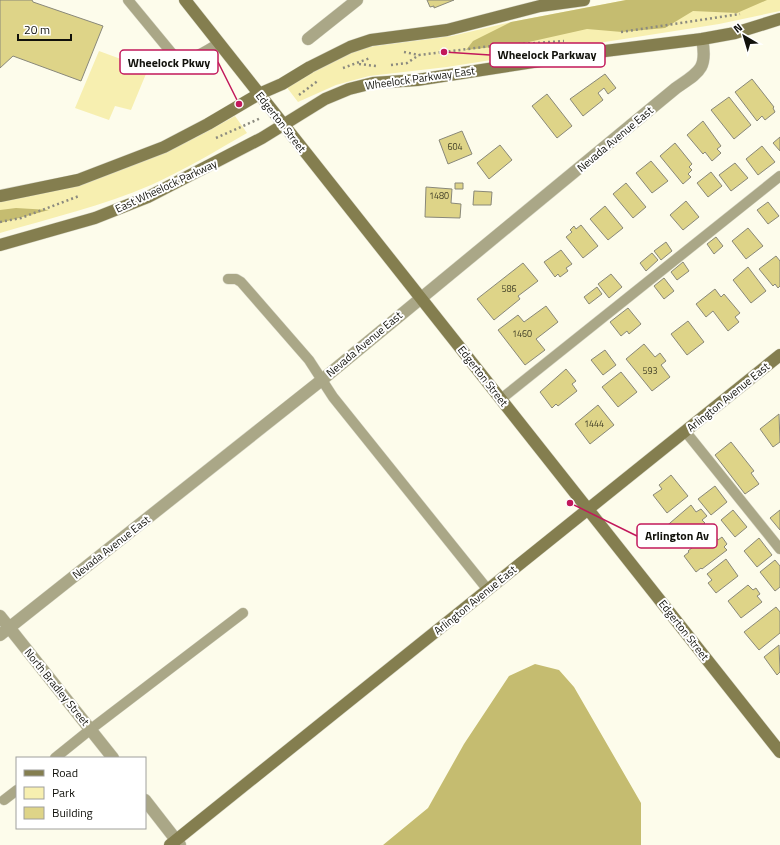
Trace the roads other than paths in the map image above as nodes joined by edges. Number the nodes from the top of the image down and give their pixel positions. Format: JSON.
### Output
{"nodes":[{"id":1,"x":128,"y":0,"type":"edge"},
{"id":2,"x":185,"y":0,"type":"edge"},
{"id":3,"x":357,"y":0,"type":"edge"},
{"id":4,"x":584,"y":0,"type":"edge"},
{"id":5,"x":780,"y":19,"type":"edge"},
{"id":6,"x":308,"y":39,"type":"dead end"},
{"id":7,"x":702,"y":39,"type":"junction"},
{"id":8,"x":219,"y":43,"type":"junction"},
{"id":9,"x":259,"y":94,"type":"junction"},
{"id":10,"x":301,"y":113,"type":"joint"},
{"id":11,"x":284,"y":125,"type":"junction"},
{"id":12,"x":780,"y":176,"type":"edge"},
{"id":13,"x":0,"y":196,"type":"edge"},
{"id":14,"x":0,"y":245,"type":"edge"},
{"id":15,"x":228,"y":279,"type":"dead end"},
{"id":16,"x":420,"y":299,"type":"junction"},
{"id":17,"x":780,"y":355,"type":"edge"},
{"id":18,"x":323,"y":379,"type":"junction"},
{"id":19,"x":500,"y":399,"type":"junction"},
{"id":20,"x":685,"y":431,"type":"junction"},
{"id":21,"x":588,"y":509,"type":"junction"},
{"id":22,"x":780,"y":549,"type":"edge"},
{"id":23,"x":488,"y":590,"type":"junction"},
{"id":24,"x":243,"y":613,"type":"dead end"},
{"id":25,"x":0,"y":616,"type":"edge"},
{"id":26,"x":5,"y":632,"type":"edge"},
{"id":27,"x":90,"y":729,"type":"junction"},
{"id":28,"x":780,"y":752,"type":"edge"},
{"id":29,"x":56,"y":757,"type":"edge"},
{"id":30,"x":112,"y":757,"type":"edge"},
{"id":31,"x":16,"y":791,"type":"edge"},
{"id":32,"x":4,"y":800,"type":"dead end"},
{"id":33,"x":146,"y":801,"type":"edge"},
{"id":34,"x":175,"y":844,"type":"edge"}],
"edges":[{"from":1,"to":8,"type":"lane"},
{"from":2,"to":8,"type":"street","name":"Edgerton Street"},
{"from":3,"to":6,"type":"street"},
{"from":4,"to":9,"type":"street"},
{"from":5,"to":7,"type":"street","name":"Wheelock Parkway East"},
{"from":7,"to":10,"type":"street","name":"Wheelock Parkway East"},
{"from":7,"to":16,"type":"street","name":"Nevada Avenue East"},
{"from":8,"to":9,"type":"street","name":"Edgerton Street"},
{"from":9,"to":11,"type":"street","name":"Edgerton Street"},
{"from":9,"to":13,"type":"street"},
{"from":10,"to":11,"type":"street","name":"East Wheelock Parkway"},
{"from":11,"to":14,"type":"street","name":"East Wheelock Parkway"},
{"from":11,"to":16,"type":"street","name":"Edgerton Street"},
{"from":12,"to":19,"type":"lane"},
{"from":15,"to":18,"type":"lane"},
{"from":16,"to":18,"type":"street","name":"Nevada Avenue East"},
{"from":16,"to":19,"type":"street","name":"Edgerton Street"},
{"from":17,"to":20,"type":"street","name":"Arlington Avenue East"},
{"from":18,"to":23,"type":"lane"},
{"from":18,"to":26,"type":"street","name":"Nevada Avenue East"},
{"from":19,"to":21,"type":"street","name":"Edgerton Street"},
{"from":20,"to":21,"type":"street","name":"Arlington Avenue East"},
{"from":20,"to":22,"type":"lane"},
{"from":21,"to":23,"type":"street","name":"Arlington Avenue East"},
{"from":21,"to":28,"type":"street","name":"Edgerton Street"},
{"from":23,"to":34,"type":"street","name":"Arlington Avenue East"},
{"from":24,"to":27,"type":"lane"},
{"from":25,"to":26,"type":"street","name":"North Bradley Street"},
{"from":26,"to":27,"type":"street","name":"North Bradley Street"},
{"from":27,"to":29,"type":"lane"},
{"from":27,"to":30,"type":"street","name":"North Bradley Street"},
{"from":31,"to":32,"type":"lane"},
{"from":33,"to":34,"type":"street"}]}
